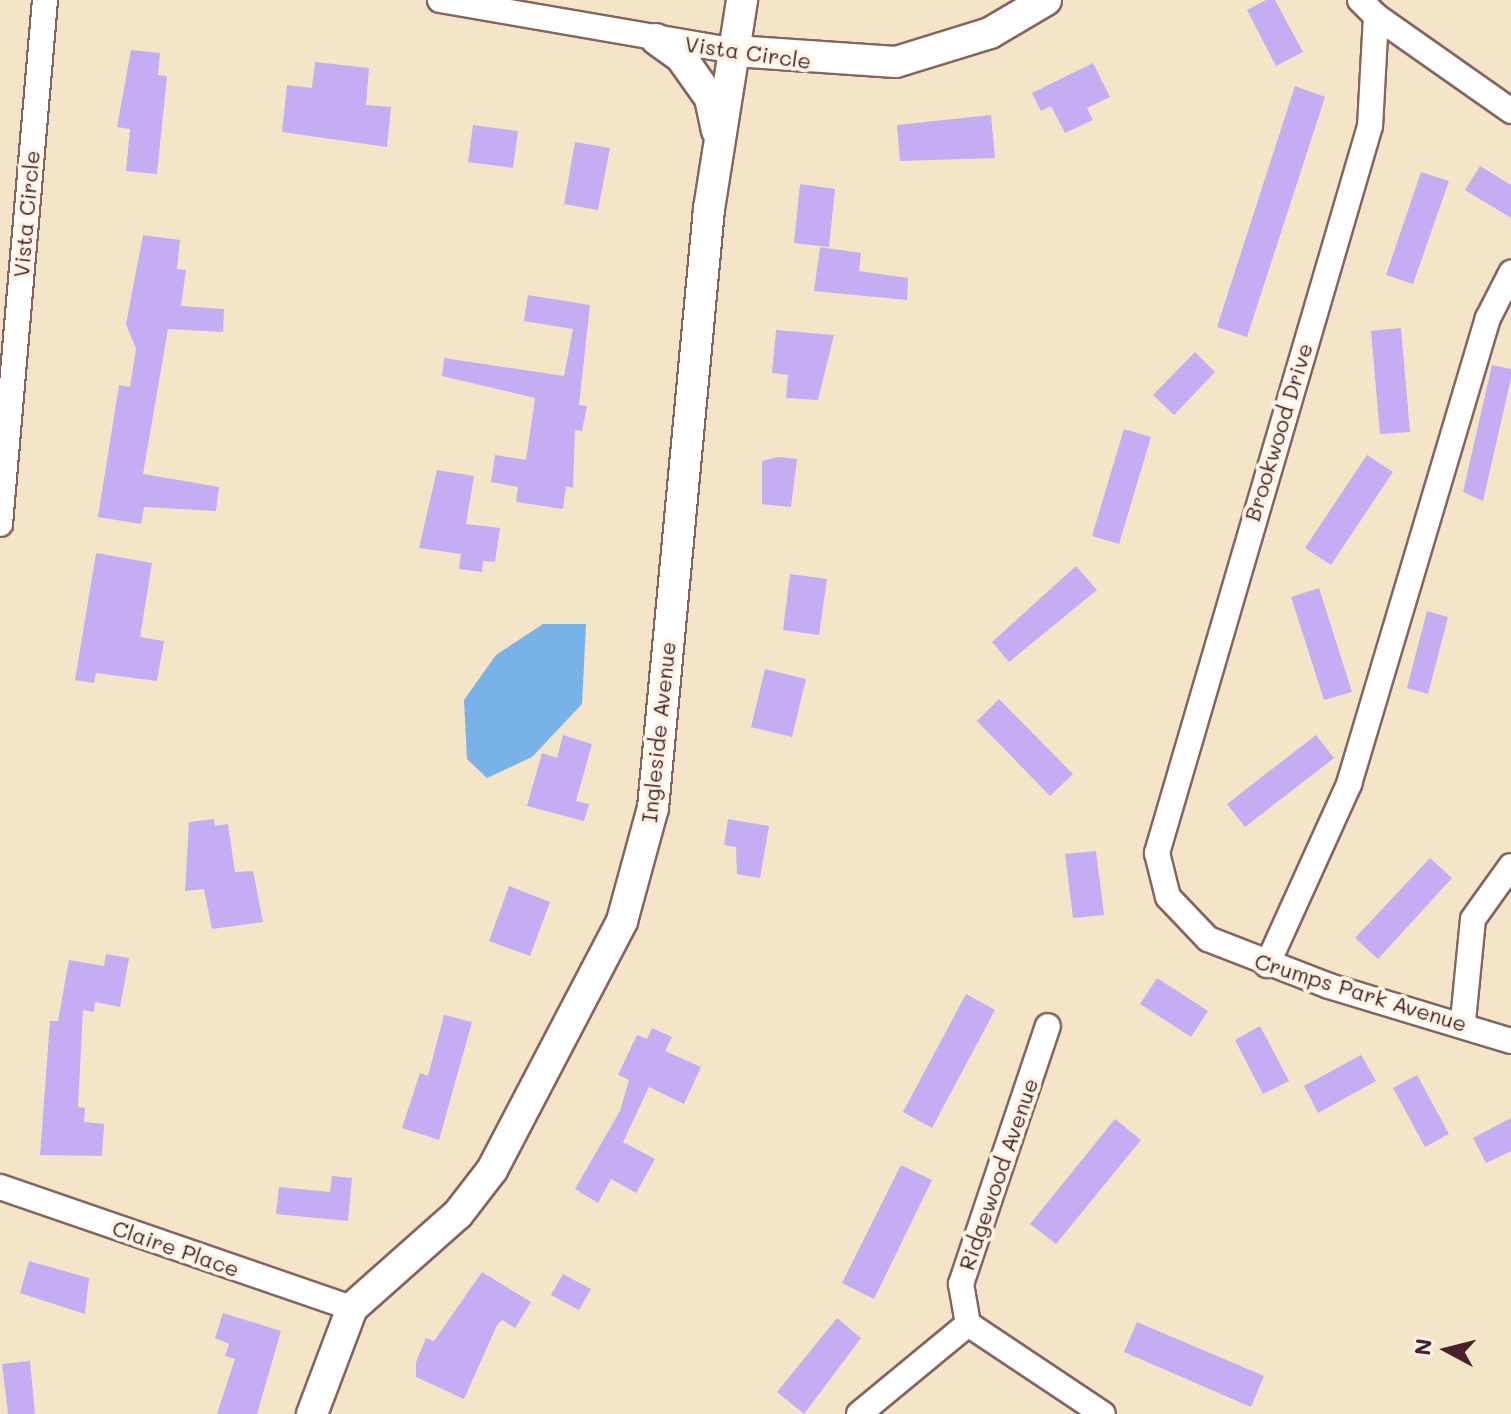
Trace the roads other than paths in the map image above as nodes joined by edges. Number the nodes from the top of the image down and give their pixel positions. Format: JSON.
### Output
{"nodes":[{"id":1,"x":45,"y":0,"type":"edge"},
{"id":2,"x":440,"y":0,"type":"edge"},
{"id":3,"x":742,"y":0,"type":"edge"},
{"id":4,"x":1046,"y":0,"type":"edge"},
{"id":5,"x":1368,"y":8,"type":"edge"},
{"id":6,"x":656,"y":39,"type":"junction"},
{"id":7,"x":735,"y":51,"type":"junction"},
{"id":8,"x":1511,"y":111,"type":"edge"},
{"id":9,"x":719,"y":137,"type":"junction"},
{"id":10,"x":1511,"y":273,"type":"edge"},
{"id":11,"x":0,"y":524,"type":"edge"},
{"id":12,"x":1159,"y":866,"type":"joint"},
{"id":13,"x":1511,"y":866,"type":"edge"},
{"id":14,"x":1267,"y":965,"type":"junction"},
{"id":15,"x":1463,"y":1021,"type":"junction"},
{"id":16,"x":1048,"y":1026,"type":"dead end"},
{"id":17,"x":1511,"y":1041,"type":"edge"},
{"id":18,"x":0,"y":1187,"type":"edge"},
{"id":19,"x":352,"y":1308,"type":"junction"},
{"id":20,"x":968,"y":1324,"type":"junction"},
{"id":21,"x":312,"y":1414,"type":"edge"},
{"id":22,"x":859,"y":1414,"type":"edge"},
{"id":23,"x":1103,"y":1414,"type":"edge"}],
"edges":[{"from":1,"to":11,"type":"street","name":"Vista Circle"},
{"from":2,"to":6,"type":"street","name":"Vista Circle"},
{"from":3,"to":7,"type":"street","name":"Ingleside Avenue"},
{"from":4,"to":7,"type":"street","name":"Vista Circle"},
{"from":5,"to":8,"type":"street"},
{"from":5,"to":12,"type":"street","name":"Brookwood Drive"},
{"from":6,"to":7,"type":"street","name":"Vista Circle"},
{"from":6,"to":9,"type":"street"},
{"from":7,"to":9,"type":"street","name":"Ingleside Avenue"},
{"from":9,"to":19,"type":"street","name":"Ingleside Avenue"},
{"from":10,"to":14,"type":"street"},
{"from":12,"to":14,"type":"street","name":"Crumps Park Avenue"},
{"from":13,"to":15,"type":"street"},
{"from":14,"to":15,"type":"street","name":"Crumps Park Avenue"},
{"from":15,"to":17,"type":"street","name":"Crumps Park Avenue"},
{"from":16,"to":20,"type":"street","name":"Ridgewood Avenue"},
{"from":18,"to":19,"type":"street","name":"Claire Place"},
{"from":19,"to":21,"type":"street","name":"Ingleside Avenue"},
{"from":20,"to":22,"type":"street"},
{"from":20,"to":23,"type":"street"}]}
